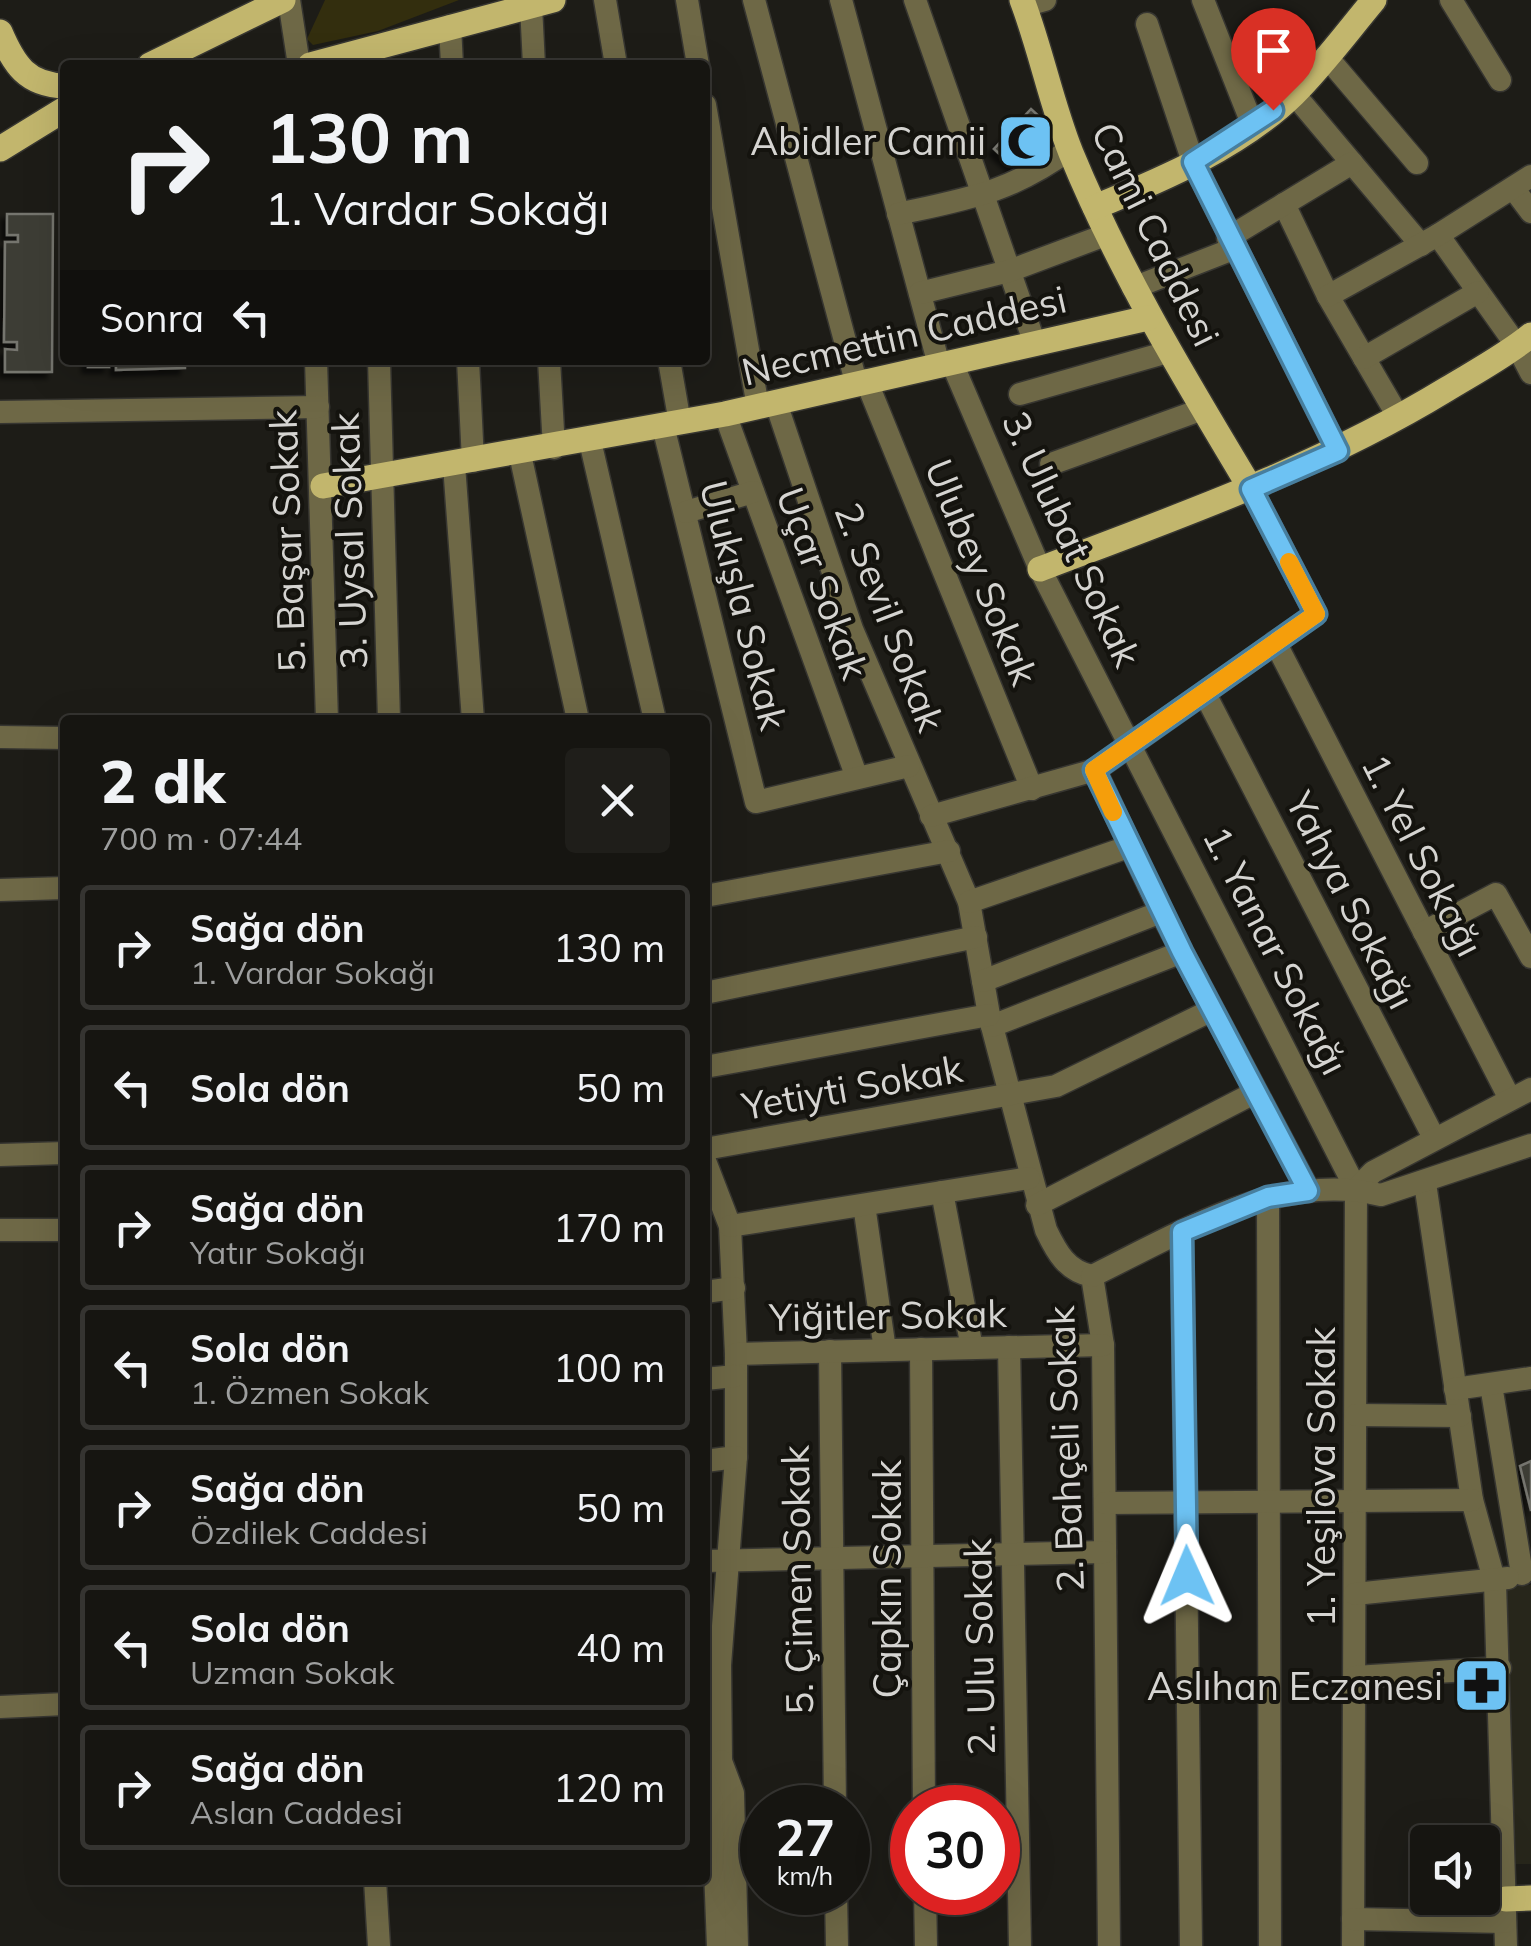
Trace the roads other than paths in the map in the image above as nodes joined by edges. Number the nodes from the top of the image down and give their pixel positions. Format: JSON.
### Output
{"nodes":[{"id":1,"x":286,"y":0,"type":"edge"},
{"id":2,"x":605,"y":0,"type":"edge"},
{"id":3,"x":686,"y":0,"type":"edge"},
{"id":4,"x":754,"y":0,"type":"edge"},
{"id":5,"x":841,"y":0,"type":"edge"},
{"id":6,"x":914,"y":0,"type":"edge"},
{"id":7,"x":1203,"y":0,"type":"edge"},
{"id":8,"x":1374,"y":0,"type":"edge"},
{"id":9,"x":1451,"y":0,"type":"edge"},
{"id":10,"x":1030,"y":2,"type":"edge"},
{"id":11,"x":524,"y":4,"type":"edge"},
{"id":12,"x":1147,"y":24,"type":"dead end"},
{"id":13,"x":450,"y":26,"type":"junction"},
{"id":14,"x":0,"y":32,"type":"edge"},
{"id":15,"x":1326,"y":56,"type":"junction"},
{"id":16,"x":364,"y":58,"type":"edge"},
{"id":17,"x":160,"y":60,"type":"edge"},
{"id":18,"x":298,"y":60,"type":"edge"},
{"id":19,"x":452,"y":60,"type":"edge"},
{"id":20,"x":533,"y":60,"type":"edge"},
{"id":21,"x":615,"y":60,"type":"edge"},
{"id":22,"x":697,"y":60,"type":"edge"},
{"id":23,"x":1500,"y":80,"type":"dead end"},
{"id":24,"x":60,"y":86,"type":"edge"},
{"id":25,"x":1294,"y":94,"type":"junction"},
{"id":26,"x":60,"y":112,"type":"edge"},
{"id":27,"x":1253,"y":126,"type":"junction"},
{"id":28,"x":710,"y":129,"type":"edge"},
{"id":29,"x":0,"y":149,"type":"edge"},
{"id":30,"x":1070,"y":149,"type":"junction"},
{"id":31,"x":1193,"y":162,"type":"junction"},
{"id":32,"x":1352,"y":163,"type":"junction"},
{"id":33,"x":1416,"y":163,"type":"dead end"},
{"id":34,"x":1522,"y":182,"type":"edge"},
{"id":35,"x":982,"y":196,"type":"junction"},
{"id":36,"x":1284,"y":204,"type":"junction"},
{"id":37,"x":1095,"y":206,"type":"junction"},
{"id":38,"x":1531,"y":212,"type":"edge"},
{"id":39,"x":898,"y":214,"type":"junction"},
{"id":40,"x":1108,"y":234,"type":"junction"},
{"id":41,"x":1429,"y":240,"type":"junction"},
{"id":42,"x":1230,"y":243,"type":"junction"},
{"id":43,"x":1009,"y":272,"type":"junction"},
{"id":44,"x":1133,"y":288,"type":"junction"},
{"id":45,"x":1478,"y":292,"type":"junction"},
{"id":46,"x":920,"y":293,"type":"junction"},
{"id":47,"x":1328,"y":296,"type":"junction"},
{"id":48,"x":1148,"y":318,"type":"junction"},
{"id":49,"x":1524,"y":340,"type":"edge"},
{"id":50,"x":1035,"y":344,"type":"junction"},
{"id":51,"x":1168,"y":352,"type":"junction"},
{"id":52,"x":1364,"y":358,"type":"junction"},
{"id":53,"x":945,"y":364,"type":"junction"},
{"id":54,"x":316,"y":365,"type":"edge"},
{"id":55,"x":379,"y":365,"type":"edge"},
{"id":56,"x":468,"y":365,"type":"edge"},
{"id":57,"x":549,"y":365,"type":"edge"},
{"id":58,"x":668,"y":365,"type":"edge"},
{"id":59,"x":1531,"y":373,"type":"edge"},
{"id":60,"x":861,"y":381,"type":"junction"},
{"id":61,"x":1020,"y":394,"type":"dead end"},
{"id":62,"x":767,"y":405,"type":"junction"},
{"id":63,"x":318,"y":407,"type":"junction"},
{"id":64,"x":1203,"y":409,"type":"junction"},
{"id":65,"x":0,"y":412,"type":"edge"},
{"id":66,"x":725,"y":414,"type":"junction"},
{"id":67,"x":1400,"y":418,"type":"junction"},
{"id":68,"x":672,"y":424,"type":"junction"},
{"id":69,"x":590,"y":441,"type":"junction"},
{"id":70,"x":554,"y":448,"type":"junction"},
{"id":71,"x":1338,"y":451,"type":"junction"},
{"id":72,"x":520,"y":454,"type":"junction"},
{"id":73,"x":464,"y":463,"type":"junction"},
{"id":74,"x":1051,"y":464,"type":"dead end"},
{"id":75,"x":384,"y":477,"type":"junction"},
{"id":76,"x":323,"y":486,"type":"junction"},
{"id":77,"x":1251,"y":489,"type":"junction"},
{"id":78,"x":753,"y":492,"type":"junction"},
{"id":79,"x":686,"y":512,"type":"junction"},
{"id":80,"x":1040,"y":568,"type":"junction"},
{"id":81,"x":1275,"y":642,"type":"junction"},
{"id":82,"x":1205,"y":694,"type":"junction"},
{"id":83,"x":327,"y":715,"type":"edge"},
{"id":84,"x":389,"y":715,"type":"edge"},
{"id":85,"x":473,"y":715,"type":"edge"},
{"id":86,"x":577,"y":715,"type":"edge"},
{"id":87,"x":653,"y":715,"type":"edge"},
{"id":88,"x":0,"y":737,"type":"edge"},
{"id":89,"x":60,"y":738,"type":"edge"},
{"id":90,"x":1132,"y":744,"type":"junction"},
{"id":91,"x":909,"y":766,"type":"junction"},
{"id":92,"x":1094,"y":770,"type":"junction"},
{"id":93,"x":856,"y":775,"type":"junction"},
{"id":94,"x":1032,"y":790,"type":"junction"},
{"id":95,"x":930,"y":816,"type":"junction"},
{"id":96,"x":1128,"y":848,"type":"junction"},
{"id":97,"x":949,"y":851,"type":"junction"},
{"id":98,"x":60,"y":888,"type":"edge"},
{"id":99,"x":0,"y":890,"type":"edge"},
{"id":100,"x":710,"y":895,"type":"edge"},
{"id":101,"x":970,"y":902,"type":"junction"},
{"id":102,"x":1161,"y":912,"type":"junction"},
{"id":103,"x":1424,"y":932,"type":"junction"},
{"id":104,"x":976,"y":937,"type":"junction"},
{"id":105,"x":1182,"y":952,"type":"junction"},
{"id":106,"x":1531,"y":957,"type":"edge"},
{"id":107,"x":983,"y":981,"type":"junction"},
{"id":108,"x":710,"y":993,"type":"edge"},
{"id":109,"x":1212,"y":1010,"type":"junction"},
{"id":110,"x":990,"y":1021,"type":"junction"},
{"id":111,"x":710,"y":1066,"type":"edge"},
{"id":112,"x":1256,"y":1092,"type":"junction"},
{"id":113,"x":1011,"y":1094,"type":"junction"},
{"id":114,"x":1520,"y":1094,"type":"edge"},
{"id":115,"x":1434,"y":1138,"type":"junction"},
{"id":116,"x":1531,"y":1145,"type":"edge"},
{"id":117,"x":710,"y":1148,"type":"edge"},
{"id":118,"x":60,"y":1154,"type":"edge"},
{"id":119,"x":0,"y":1155,"type":"edge"},
{"id":120,"x":1029,"y":1178,"type":"junction"},
{"id":121,"x":710,"y":1179,"type":"edge"},
{"id":122,"x":1426,"y":1182,"type":"junction"},
{"id":123,"x":1356,"y":1189,"type":"junction"},
{"id":124,"x":1308,"y":1191,"type":"junction"},
{"id":125,"x":942,"y":1192,"type":"junction"},
{"id":126,"x":1268,"y":1197,"type":"junction"},
{"id":127,"x":864,"y":1204,"type":"junction"},
{"id":128,"x":1037,"y":1205,"type":"junction"},
{"id":129,"x":720,"y":1214,"type":"edge"},
{"id":130,"x":0,"y":1230,"type":"edge"},
{"id":131,"x":60,"y":1230,"type":"edge"},
{"id":132,"x":1182,"y":1232,"type":"junction"},
{"id":133,"x":1092,"y":1276,"type":"junction"},
{"id":134,"x":734,"y":1288,"type":"junction"},
{"id":135,"x":710,"y":1291,"type":"edge"},
{"id":136,"x":1103,"y":1344,"type":"junction"},
{"id":137,"x":1009,"y":1347,"type":"junction"},
{"id":138,"x":972,"y":1348,"type":"junction"},
{"id":139,"x":921,"y":1349,"type":"junction"},
{"id":140,"x":886,"y":1350,"type":"junction"},
{"id":141,"x":830,"y":1351,"type":"junction"},
{"id":142,"x":736,"y":1365,"type":"junction"},
{"id":143,"x":710,"y":1377,"type":"edge"},
{"id":144,"x":1531,"y":1378,"type":"edge"},
{"id":145,"x":1490,"y":1385,"type":"junction"},
{"id":146,"x":1455,"y":1390,"type":"junction"},
{"id":147,"x":1356,"y":1416,"type":"junction"},
{"id":148,"x":1460,"y":1416,"type":"junction"},
{"id":149,"x":736,"y":1457,"type":"junction"},
{"id":150,"x":710,"y":1460,"type":"edge"},
{"id":151,"x":1472,"y":1500,"type":"junction"},
{"id":152,"x":1355,"y":1501,"type":"junction"},
{"id":153,"x":1186,"y":1502,"type":"junction"},
{"id":154,"x":1268,"y":1502,"type":"junction"},
{"id":155,"x":1105,"y":1503,"type":"junction"},
{"id":156,"x":1105,"y":1552,"type":"junction"},
{"id":157,"x":1012,"y":1554,"type":"junction"},
{"id":158,"x":921,"y":1556,"type":"junction"},
{"id":159,"x":831,"y":1558,"type":"junction"},
{"id":160,"x":730,"y":1560,"type":"junction"},
{"id":161,"x":710,"y":1561,"type":"edge"},
{"id":162,"x":1526,"y":1574,"type":"edge"},
{"id":163,"x":1496,"y":1583,"type":"junction"},
{"id":164,"x":1355,"y":1594,"type":"junction"},
{"id":165,"x":713,"y":1665,"type":"edge"},
{"id":166,"x":1500,"y":1668,"type":"junction"},
{"id":167,"x":1355,"y":1677,"type":"junction"},
{"id":168,"x":713,"y":1695,"type":"edge"},
{"id":169,"x":60,"y":1704,"type":"edge"},
{"id":170,"x":0,"y":1707,"type":"edge"},
{"id":171,"x":721,"y":1760,"type":"junction"},
{"id":172,"x":834,"y":1785,"type":"edge"},
{"id":173,"x":924,"y":1785,"type":"edge"},
{"id":174,"x":375,"y":1885,"type":"edge"},
{"id":175,"x":836,"y":1915,"type":"edge"},
{"id":176,"x":925,"y":1915,"type":"edge"},
{"id":177,"x":1512,"y":1916,"type":"edge"},
{"id":178,"x":1353,"y":1920,"type":"junction"},
{"id":179,"x":379,"y":1946,"type":"edge"},
{"id":180,"x":718,"y":1946,"type":"edge"},
{"id":181,"x":737,"y":1946,"type":"edge"},
{"id":182,"x":836,"y":1946,"type":"edge"},
{"id":183,"x":926,"y":1946,"type":"edge"},
{"id":184,"x":1020,"y":1946,"type":"edge"},
{"id":185,"x":1109,"y":1946,"type":"edge"},
{"id":186,"x":1191,"y":1946,"type":"edge"},
{"id":187,"x":1270,"y":1946,"type":"edge"},
{"id":188,"x":1353,"y":1946,"type":"edge"}],
"edges":[{"from":1,"to":17,"type":"main road"},
{"from":1,"to":18,"type":"street"},
{"from":2,"to":21,"type":"street"},
{"from":3,"to":22,"type":"street"},
{"from":4,"to":60,"type":"street","name":"Ulubey Sokak"},
{"from":5,"to":39,"type":"street","name":"3. Ulubat Sokak"},
{"from":6,"to":35,"type":"street"},
{"from":7,"to":27,"type":"street"},
{"from":8,"to":15,"type":"main road"},
{"from":9,"to":23,"type":"street"},
{"from":10,"to":30,"type":"main road","name":"Cami Caddesi"},
{"from":11,"to":13,"type":"main road"},
{"from":11,"to":20,"type":"street"},
{"from":12,"to":31,"type":"street"},
{"from":13,"to":16,"type":"main road"},
{"from":13,"to":19,"type":"street"},
{"from":14,"to":24,"type":"main road"},
{"from":15,"to":25,"type":"main road"},
{"from":15,"to":33,"type":"street"},
{"from":25,"to":27,"type":"main road"},
{"from":25,"to":32,"type":"street"},
{"from":26,"to":29,"type":"main road"},
{"from":27,"to":31,"type":"main road"},
{"from":28,"to":62,"type":"street","name":"2. Sevil Sokak"},
{"from":30,"to":35,"type":"street"},
{"from":30,"to":37,"type":"main road","name":"Cami Caddesi"},
{"from":31,"to":37,"type":"main road"},
{"from":31,"to":42,"type":"street"},
{"from":32,"to":36,"type":"street"},
{"from":32,"to":41,"type":"street"},
{"from":34,"to":38,"type":"street"},
{"from":34,"to":41,"type":"street"},
{"from":35,"to":39,"type":"street"},
{"from":35,"to":43,"type":"street"},
{"from":36,"to":42,"type":"street"},
{"from":36,"to":47,"type":"street"},
{"from":37,"to":40,"type":"main road","name":"Cami Caddesi"},
{"from":39,"to":46,"type":"street","name":"3. Ulubat Sokak"},
{"from":40,"to":43,"type":"street"},
{"from":40,"to":44,"type":"main road","name":"Cami Caddesi"},
{"from":41,"to":45,"type":"street"},
{"from":41,"to":47,"type":"street"},
{"from":42,"to":44,"type":"street"},
{"from":42,"to":71,"type":"street"},
{"from":43,"to":46,"type":"street"},
{"from":43,"to":50,"type":"street"},
{"from":44,"to":48,"type":"main road","name":"Cami Caddesi"},
{"from":45,"to":49,"type":"street"},
{"from":45,"to":52,"type":"street"},
{"from":46,"to":53,"type":"street","name":"3. Ulubat Sokak"},
{"from":47,"to":52,"type":"street"},
{"from":48,"to":50,"type":"main road","name":"Necmettin Caddesi"},
{"from":48,"to":51,"type":"main road","name":"Cami Caddesi"},
{"from":49,"to":59,"type":"street"},
{"from":49,"to":67,"type":"main road"},
{"from":50,"to":53,"type":"main road","name":"Necmettin Caddesi"},
{"from":51,"to":61,"type":"street"},
{"from":51,"to":64,"type":"main road","name":"Cami Caddesi"},
{"from":52,"to":67,"type":"street"},
{"from":53,"to":60,"type":"main road","name":"Necmettin Caddesi"},
{"from":53,"to":80,"type":"street","name":"3. Ulubat Sokak"},
{"from":54,"to":63,"type":"street","name":"5. Başar Sokak"},
{"from":55,"to":75,"type":"street","name":"3. Uysal Sokak"},
{"from":56,"to":73,"type":"street"},
{"from":57,"to":70,"type":"street"},
{"from":58,"to":68,"type":"street","name":"Ulukışla Sokak"},
{"from":60,"to":62,"type":"main road","name":"Necmettin Caddesi"},
{"from":60,"to":94,"type":"street","name":"Ulubey Sokak"},
{"from":62,"to":66,"type":"main road","name":"Necmettin Caddesi"},
{"from":62,"to":91,"type":"street","name":"2. Sevil Sokak"},
{"from":63,"to":65,"type":"street"},
{"from":63,"to":76,"type":"street","name":"5. Başar Sokak"},
{"from":64,"to":74,"type":"street"},
{"from":64,"to":77,"type":"main road","name":"Cami Caddesi"},
{"from":66,"to":68,"type":"main road","name":"Necmettin Caddesi"},
{"from":66,"to":78,"type":"street","name":"Uçar Sokak"},
{"from":67,"to":71,"type":"main road"},
{"from":68,"to":69,"type":"main road","name":"Necmettin Caddesi"},
{"from":68,"to":79,"type":"street","name":"Ulukışla Sokak"},
{"from":69,"to":70,"type":"main road","name":"Necmettin Caddesi"},
{"from":69,"to":87,"type":"street"},
{"from":70,"to":72,"type":"main road","name":"Necmettin Caddesi"},
{"from":71,"to":77,"type":"main road"},
{"from":72,"to":73,"type":"main road","name":"Necmettin Caddesi"},
{"from":72,"to":86,"type":"street"},
{"from":73,"to":75,"type":"main road","name":"Necmettin Caddesi"},
{"from":73,"to":85,"type":"street"},
{"from":75,"to":76,"type":"main road","name":"Necmettin Caddesi"},
{"from":75,"to":84,"type":"street","name":"3. Uysal Sokak"},
{"from":76,"to":83,"type":"street","name":"5. Başar Sokak"},
{"from":77,"to":80,"type":"main road"},
{"from":77,"to":81,"type":"street"},
{"from":78,"to":79,"type":"street"},
{"from":78,"to":93,"type":"street","name":"Uçar Sokak"},
{"from":79,"to":93,"type":"street","name":"Ulukışla Sokak"},
{"from":80,"to":90,"type":"street","name":"3. Ulubat Sokak"},
{"from":81,"to":82,"type":"street"},
{"from":81,"to":103,"type":"street","name":"1. Yel Sokağı"},
{"from":82,"to":90,"type":"street"},
{"from":82,"to":115,"type":"street","name":"Yahya Sokağı"},
{"from":88,"to":89,"type":"street"},
{"from":90,"to":92,"type":"street"},
{"from":90,"to":123,"type":"street","name":"1. Yanar Sokağı"},
{"from":91,"to":93,"type":"street"},
{"from":91,"to":95,"type":"street","name":"2. Sevil Sokak"},
{"from":92,"to":94,"type":"street"},
{"from":92,"to":96,"type":"street"},
{"from":94,"to":95,"type":"street"},
{"from":95,"to":97,"type":"street","name":"2. Sevil Sokak"},
{"from":96,"to":101,"type":"street"},
{"from":96,"to":102,"type":"street"},
{"from":97,"to":100,"type":"street"},
{"from":97,"to":101,"type":"street","name":"2. Bahçeli Sokak"},
{"from":98,"to":99,"type":"street"},
{"from":101,"to":104,"type":"street","name":"2. Bahçeli Sokak"},
{"from":102,"to":105,"type":"street"},
{"from":102,"to":107,"type":"street"},
{"from":103,"to":106,"type":"street"},
{"from":103,"to":114,"type":"street","name":"1. Yel Sokağı"},
{"from":104,"to":107,"type":"street","name":"2. Bahçeli Sokak"},
{"from":104,"to":108,"type":"street"},
{"from":105,"to":109,"type":"street"},
{"from":105,"to":110,"type":"street"},
{"from":107,"to":110,"type":"street","name":"2. Bahçeli Sokak"},
{"from":109,"to":112,"type":"street"},
{"from":109,"to":113,"type":"street","name":"Yetiyti Sokak"},
{"from":110,"to":111,"type":"street"},
{"from":110,"to":113,"type":"street","name":"2. Bahçeli Sokak"},
{"from":112,"to":124,"type":"street"},
{"from":112,"to":128,"type":"street"},
{"from":113,"to":117,"type":"street","name":"Yetiyti Sokak"},
{"from":113,"to":120,"type":"street","name":"2. Bahçeli Sokak"},
{"from":114,"to":115,"type":"street"},
{"from":115,"to":123,"type":"street"},
{"from":116,"to":122,"type":"street"},
{"from":118,"to":119,"type":"street"},
{"from":120,"to":125,"type":"street"},
{"from":120,"to":128,"type":"street","name":"2. Bahçeli Sokak"},
{"from":121,"to":129,"type":"street"},
{"from":122,"to":123,"type":"street"},
{"from":122,"to":146,"type":"street"},
{"from":123,"to":124,"type":"street"},
{"from":123,"to":147,"type":"street","name":"1. Yeşilova Sokak"},
{"from":124,"to":126,"type":"street"},
{"from":125,"to":127,"type":"street"},
{"from":125,"to":138,"type":"street"},
{"from":126,"to":132,"type":"street"},
{"from":126,"to":154,"type":"street"},
{"from":127,"to":129,"type":"street"},
{"from":127,"to":140,"type":"street"},
{"from":128,"to":133,"type":"street","name":"2. Bahçeli Sokak"},
{"from":129,"to":134,"type":"street"},
{"from":130,"to":131,"type":"street"},
{"from":132,"to":133,"type":"street"},
{"from":132,"to":153,"type":"street"},
{"from":133,"to":136,"type":"street","name":"2. Bahçeli Sokak"},
{"from":134,"to":135,"type":"street"},
{"from":134,"to":142,"type":"street"},
{"from":136,"to":137,"type":"street","name":"Yiğitler Sokak"},
{"from":136,"to":155,"type":"street","name":"2. Bahçeli Sokak"},
{"from":137,"to":138,"type":"street","name":"Yiğitler Sokak"},
{"from":137,"to":157,"type":"street","name":"2. Ulu Sokak"},
{"from":138,"to":139,"type":"street","name":"Yiğitler Sokak"},
{"from":139,"to":140,"type":"street","name":"Yiğitler Sokak"},
{"from":139,"to":158,"type":"street","name":"Çapkın Sokak"},
{"from":140,"to":141,"type":"street","name":"Yiğitler Sokak"},
{"from":141,"to":142,"type":"street","name":"Yiğitler Sokak"},
{"from":141,"to":159,"type":"street","name":"5. Çimen Sokak"},
{"from":142,"to":143,"type":"street","name":"Yiğitler Sokak"},
{"from":142,"to":149,"type":"street"},
{"from":144,"to":145,"type":"street"},
{"from":145,"to":146,"type":"street"},
{"from":145,"to":162,"type":"street"},
{"from":146,"to":148,"type":"street"},
{"from":147,"to":148,"type":"street"},
{"from":147,"to":152,"type":"street","name":"1. Yeşilova Sokak"},
{"from":148,"to":151,"type":"street"},
{"from":149,"to":150,"type":"street"},
{"from":149,"to":160,"type":"street"},
{"from":151,"to":152,"type":"street"},
{"from":151,"to":163,"type":"street"},
{"from":152,"to":154,"type":"street"},
{"from":152,"to":164,"type":"street","name":"1. Yeşilova Sokak"},
{"from":153,"to":154,"type":"street"},
{"from":153,"to":155,"type":"street"},
{"from":153,"to":186,"type":"street"},
{"from":154,"to":187,"type":"street"},
{"from":155,"to":156,"type":"street","name":"2. Bahçeli Sokak"},
{"from":156,"to":157,"type":"street"},
{"from":156,"to":185,"type":"street","name":"2. Bahçeli Sokak"},
{"from":157,"to":158,"type":"street"},
{"from":157,"to":184,"type":"street","name":"2. Ulu Sokak"},
{"from":158,"to":159,"type":"street"},
{"from":158,"to":173,"type":"street","name":"Çapkın Sokak"},
{"from":159,"to":160,"type":"street"},
{"from":159,"to":172,"type":"street","name":"5. Çimen Sokak"},
{"from":160,"to":161,"type":"street"},
{"from":160,"to":165,"type":"street"},
{"from":162,"to":163,"type":"street"},
{"from":163,"to":164,"type":"street"},
{"from":163,"to":166,"type":"street"},
{"from":164,"to":167,"type":"street","name":"1. Yeşilova Sokak"},
{"from":165,"to":168,"type":"street"},
{"from":166,"to":167,"type":"street"},
{"from":166,"to":177,"type":"street"},
{"from":167,"to":178,"type":"street","name":"1. Yeşilova Sokak"},
{"from":168,"to":171,"type":"street"},
{"from":169,"to":170,"type":"street"},
{"from":171,"to":180,"type":"street"},
{"from":171,"to":181,"type":"street"},
{"from":174,"to":179,"type":"street"},
{"from":175,"to":182,"type":"street"},
{"from":176,"to":183,"type":"street"},
{"from":177,"to":178,"type":"street"},
{"from":178,"to":188,"type":"street","name":"1. Yeşilova Sokak"}]}
